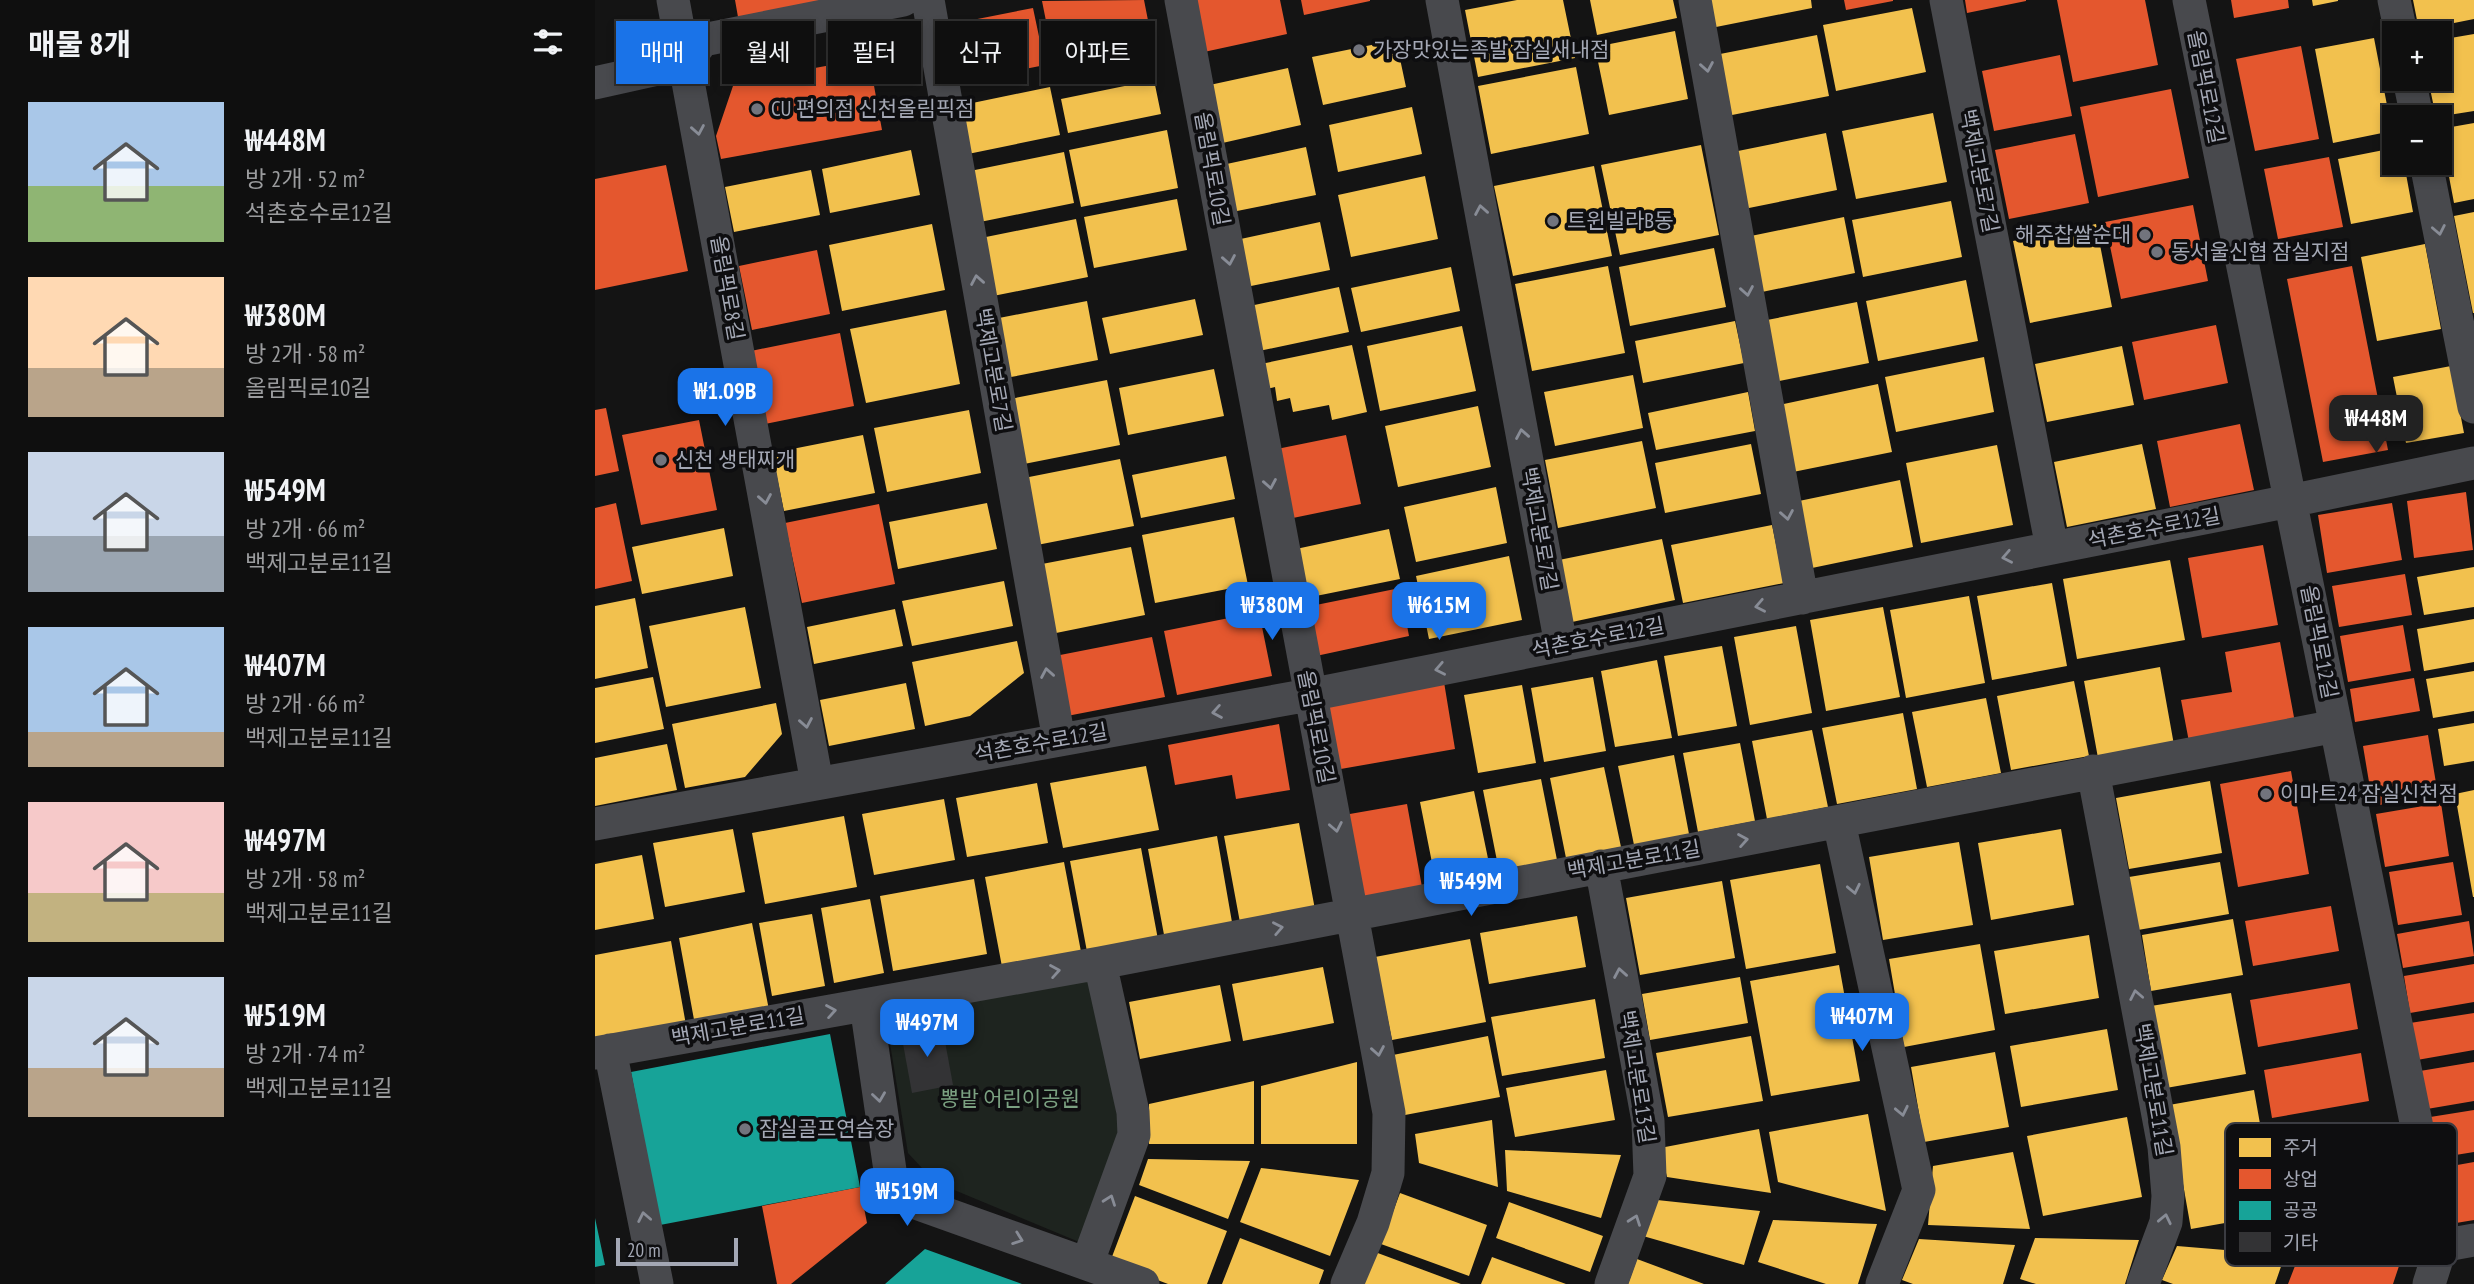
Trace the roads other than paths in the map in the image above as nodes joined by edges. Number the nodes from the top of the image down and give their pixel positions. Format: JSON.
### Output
{"nodes":[{"id":1,"x":673,"y":0,"type":"edge"},
{"id":2,"x":903,"y":0,"type":"edge"},
{"id":3,"x":928,"y":0,"type":"edge"},
{"id":4,"x":1181,"y":0,"type":"edge"},
{"id":5,"x":1442,"y":0,"type":"edge"},
{"id":6,"x":1695,"y":0,"type":"edge"},
{"id":7,"x":1946,"y":0,"type":"edge"},
{"id":8,"x":2189,"y":0,"type":"edge"},
{"id":9,"x":2394,"y":0,"type":"edge"},
{"id":10,"x":677,"y":21,"type":"edge"},
{"id":11,"x":2398,"y":21,"type":"edge"},
{"id":12,"x":708,"y":39,"type":"edge"},
{"id":13,"x":616,"y":78,"type":"edge"},
{"id":14,"x":595,"y":83,"type":"edge"},
{"id":15,"x":689,"y":84,"type":"edge"},
{"id":16,"x":2428,"y":175,"type":"edge"},
{"id":17,"x":2474,"y":407,"type":"edge"},
{"id":18,"x":2474,"y":463,"type":"edge"},
{"id":19,"x":2290,"y":501,"type":"junction"},
{"id":20,"x":2052,"y":548,"type":"junction"},
{"id":21,"x":1802,"y":598,"type":"junction"},
{"id":22,"x":1560,"y":645,"type":"junction"},
{"id":23,"x":1309,"y":695,"type":"junction"},
{"id":24,"x":2336,"y":726,"type":"junction"},
{"id":25,"x":1059,"y":740,"type":"junction"},
{"id":26,"x":2093,"y":771,"type":"junction"},
{"id":27,"x":817,"y":783,"type":"junction"},
{"id":28,"x":1839,"y":822,"type":"junction"},
{"id":29,"x":595,"y":824,"type":"edge"},
{"id":30,"x":1601,"y":866,"type":"junction"},
{"id":31,"x":1353,"y":913,"type":"junction"},
{"id":32,"x":1100,"y":963,"type":"junction"},
{"id":33,"x":866,"y":1005,"type":"junction"},
{"id":34,"x":602,"y":1051,"type":"edge"},
{"id":35,"x":2416,"y":1123,"type":"edge"},
{"id":36,"x":1087,"y":1264,"type":"junction"},
{"id":37,"x":2435,"y":1266,"type":"edge"},
{"id":38,"x":657,"y":1284,"type":"edge"},
{"id":39,"x":1143,"y":1284,"type":"edge"},
{"id":40,"x":1347,"y":1284,"type":"edge"},
{"id":41,"x":1611,"y":1284,"type":"edge"},
{"id":42,"x":1882,"y":1284,"type":"edge"},
{"id":43,"x":2143,"y":1284,"type":"edge"},
{"id":44,"x":2429,"y":1284,"type":"edge"}],
"edges":[{"from":1,"to":10,"type":"street","name":"올림픽로8길"},
{"from":2,"to":12,"type":"street"},
{"from":25,"to":3,"type":"street","name":"백제고분로7길","one_way":true},
{"from":4,"to":23,"type":"street","name":"올림픽로10길","one_way":true},
{"from":22,"to":5,"type":"street","name":"백제고분로7길","one_way":true},
{"from":6,"to":21,"type":"street","one_way":true},
{"from":7,"to":20,"type":"street","name":"백제고분로7길"},
{"from":8,"to":19,"type":"street","name":"올림픽로12길"},
{"from":9,"to":11,"type":"street"},
{"from":13,"to":14,"type":"street"},
{"from":15,"to":27,"type":"street","name":"올림픽로8길","one_way":true},
{"from":16,"to":17,"type":"street","one_way":true},
{"from":18,"to":19,"type":"street","name":"석촌호수로12길"},
{"from":19,"to":20,"type":"street","name":"석촌호수로12길"},
{"from":19,"to":24,"type":"street","name":"올림픽로12길"},
{"from":20,"to":21,"type":"street","name":"석촌호수로12길","one_way":true},
{"from":21,"to":22,"type":"street","name":"석촌호수로12길","one_way":true},
{"from":22,"to":23,"type":"street","name":"석촌호수로12길","one_way":true},
{"from":23,"to":25,"type":"street","name":"석촌호수로12길","one_way":true},
{"from":23,"to":31,"type":"street","name":"올림픽로10길","one_way":true},
{"from":24,"to":26,"type":"street","name":"백제고분로11길"},
{"from":24,"to":35,"type":"street","name":"올림픽로12길"},
{"from":25,"to":27,"type":"street","name":"석촌호수로12길"},
{"from":26,"to":28,"type":"street","name":"백제고분로11길"},
{"from":43,"to":26,"type":"street","name":"백제고분로11길","one_way":true},
{"from":27,"to":29,"type":"street","name":"석촌호수로12길"},
{"from":30,"to":28,"type":"street","name":"백제고분로11길","one_way":true},
{"from":28,"to":42,"type":"street","one_way":true},
{"from":30,"to":31,"type":"street","name":"백제고분로11길"},
{"from":41,"to":30,"type":"street","name":"백제고분로13길","one_way":true},
{"from":32,"to":31,"type":"street","name":"백제고분로11길","one_way":true},
{"from":31,"to":40,"type":"street","name":"올림픽로10길","one_way":true},
{"from":33,"to":32,"type":"street","name":"백제고분로11길","one_way":true},
{"from":36,"to":32,"type":"street","one_way":true},
{"from":34,"to":33,"type":"street","name":"백제고분로11길","one_way":true},
{"from":33,"to":36,"type":"street","one_way":true},
{"from":38,"to":34,"type":"street","name":"백제고분로11길","one_way":true},
{"from":36,"to":39,"type":"street"},
{"from":37,"to":44,"type":"street","name":"올림픽로12길"}]}
